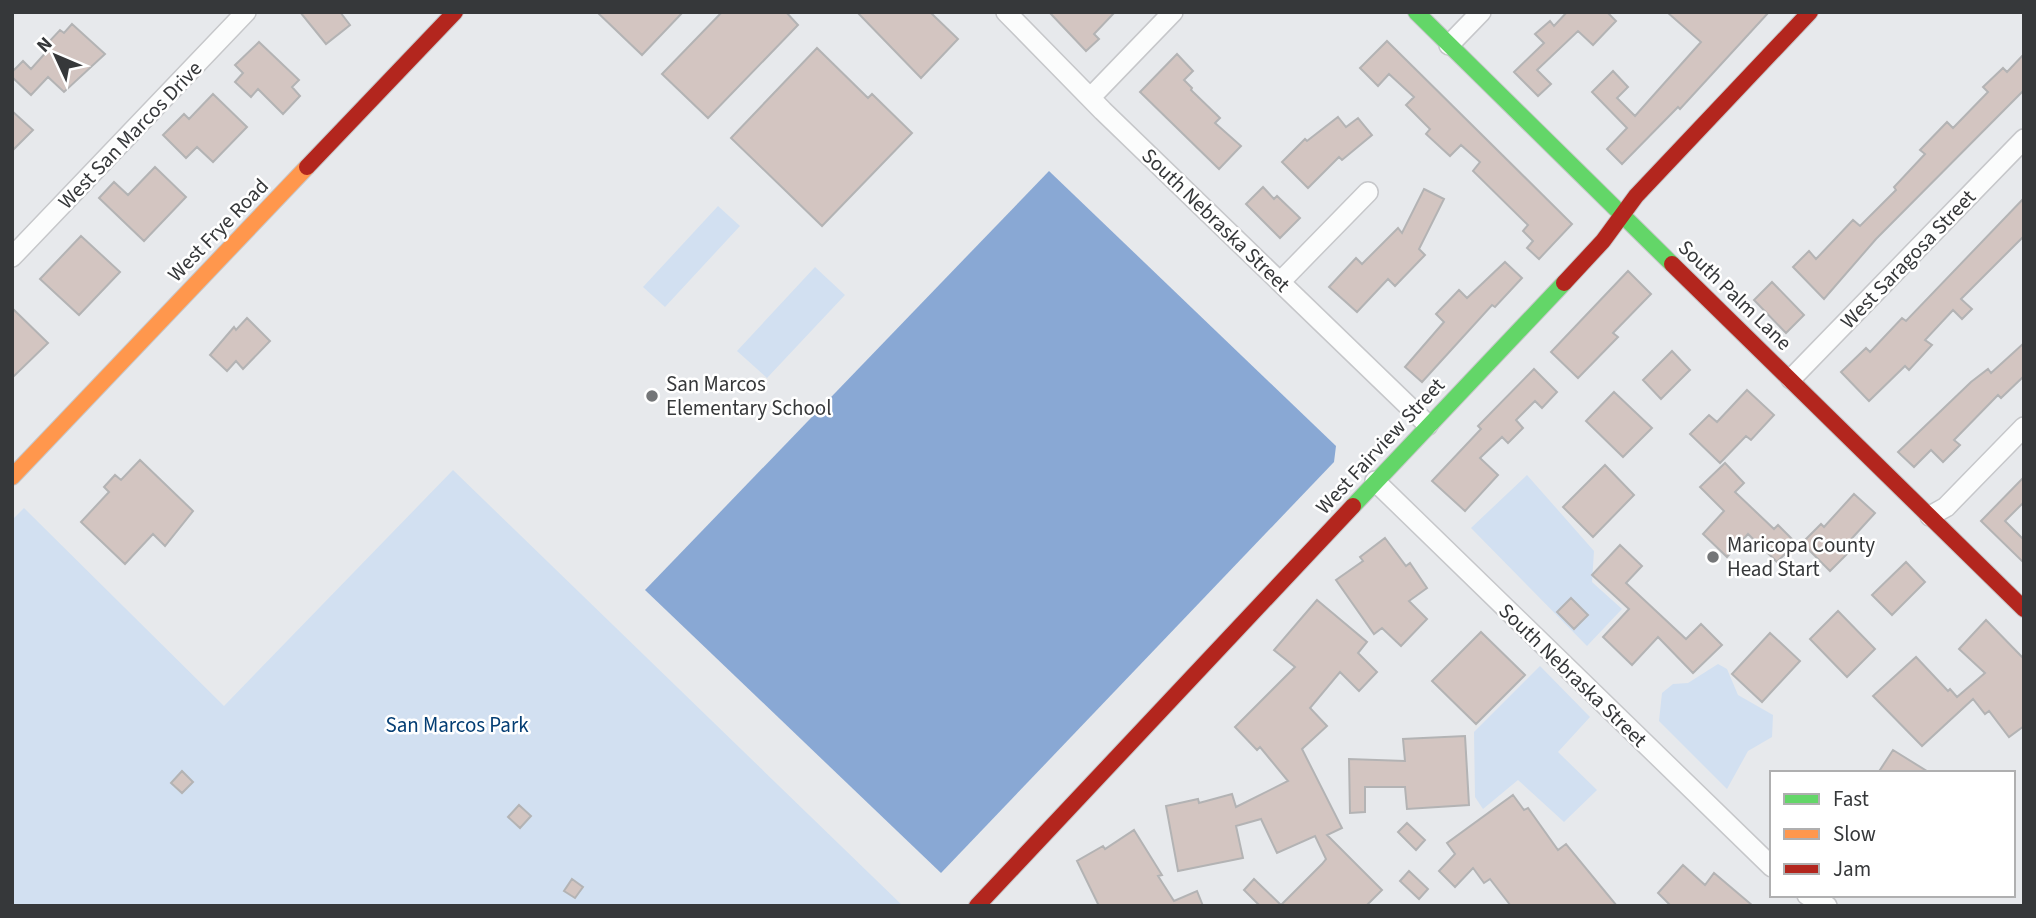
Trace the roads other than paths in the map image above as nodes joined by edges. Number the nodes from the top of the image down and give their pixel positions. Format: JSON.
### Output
{"nodes":[{"id":1,"x":246,"y":12,"type":"edge"},
{"id":2,"x":455,"y":12,"type":"edge"},
{"id":3,"x":1006,"y":12,"type":"edge"},
{"id":4,"x":1173,"y":12,"type":"edge"},
{"id":5,"x":1416,"y":12,"type":"edge"},
{"id":6,"x":1481,"y":12,"type":"edge"},
{"id":7,"x":1810,"y":12,"type":"edge"},
{"id":8,"x":1449,"y":46,"type":"junction"},
{"id":9,"x":1091,"y":97,"type":"junction"},
{"id":10,"x":2024,"y":139,"type":"edge"},
{"id":11,"x":1368,"y":191,"type":"dead end"},
{"id":12,"x":1622,"y":216,"type":"junction"},
{"id":13,"x":12,"y":257,"type":"edge"},
{"id":14,"x":1280,"y":282,"type":"junction"},
{"id":15,"x":1791,"y":379,"type":"junction"},
{"id":16,"x":1428,"y":425,"type":"junction"},
{"id":17,"x":2024,"y":427,"type":"edge"},
{"id":18,"x":12,"y":477,"type":"edge"},
{"id":19,"x":1375,"y":481,"type":"junction"},
{"id":20,"x":1930,"y":516,"type":"junction"},
{"id":21,"x":2024,"y":609,"type":"edge"},
{"id":22,"x":1770,"y":865,"type":"edge"},
{"id":23,"x":1811,"y":897,"type":"edge"},
{"id":24,"x":977,"y":906,"type":"edge"},
{"id":25,"x":1827,"y":906,"type":"edge"}],
"edges":[{"from":1,"to":13,"type":"street","name":"West San Marcos Drive"},
{"from":2,"to":18,"type":"street","name":"West Frye Road"},
{"from":3,"to":9,"type":"street","name":"South Nebraska Street"},
{"from":4,"to":9,"type":"street"},
{"from":5,"to":8,"type":"street","name":"South Palm Lane"},
{"from":6,"to":8,"type":"street"},
{"from":7,"to":12,"type":"street","name":"West Fairview Street"},
{"from":8,"to":12,"type":"street","name":"South Palm Lane"},
{"from":9,"to":14,"type":"street","name":"South Nebraska Street"},
{"from":10,"to":15,"type":"street","name":"West Saragosa Street"},
{"from":11,"to":14,"type":"street"},
{"from":12,"to":15,"type":"street","name":"South Palm Lane"},
{"from":12,"to":16,"type":"street","name":"West Fairview Street"},
{"from":14,"to":16,"type":"street","name":"South Nebraska Street"},
{"from":15,"to":20,"type":"street","name":"South Palm Lane"},
{"from":16,"to":19,"type":"street","name":"West Fairview Street"},
{"from":17,"to":20,"type":"street"},
{"from":19,"to":22,"type":"street","name":"South Nebraska Street"},
{"from":19,"to":24,"type":"street","name":"West Fairview Street"},
{"from":20,"to":21,"type":"street","name":"South Palm Lane"},
{"from":23,"to":25,"type":"street"}]}
